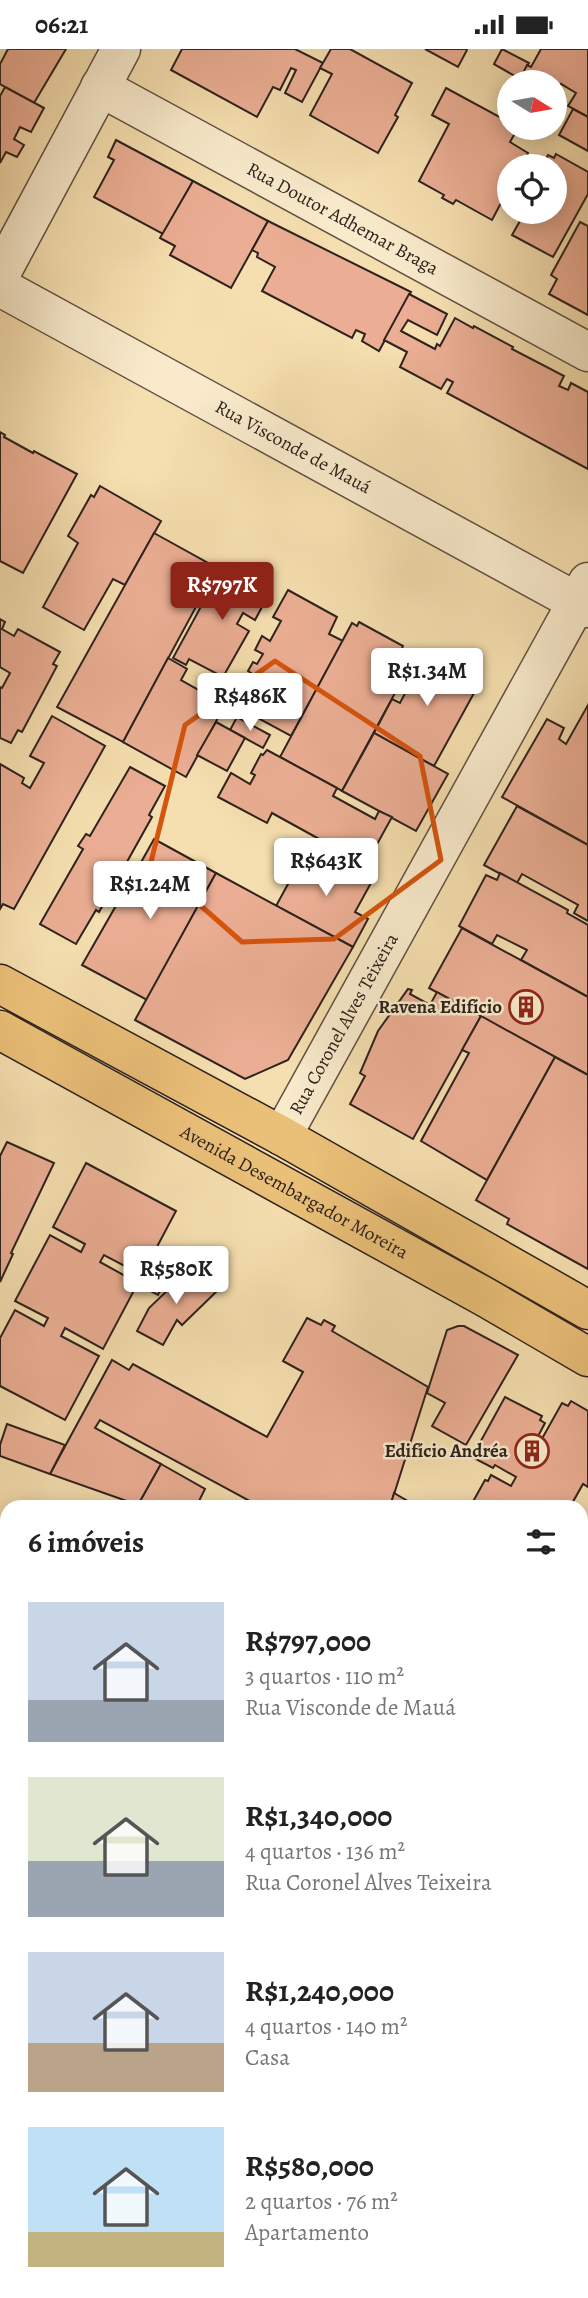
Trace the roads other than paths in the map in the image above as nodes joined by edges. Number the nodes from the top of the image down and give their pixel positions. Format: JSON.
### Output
{"nodes":[{"id":1,"x":121,"y":49,"type":"edge"},
{"id":2,"x":100,"y":87,"type":"junction"},
{"id":3,"x":0,"y":275,"type":"edge"},
{"id":4,"x":0,"y":287,"type":"edge"},
{"id":5,"x":588,"y":352,"type":"edge"},
{"id":6,"x":584,"y":598,"type":"edge"},
{"id":7,"x":0,"y":984,"type":"edge"},
{"id":8,"x":0,"y":1030,"type":"edge"},
{"id":9,"x":282,"y":1136,"type":"junction"},
{"id":10,"x":588,"y":1310,"type":"edge"},
{"id":11,"x":588,"y":1357,"type":"edge"}],
"edges":[{"from":1,"to":2,"type":"street"},
{"from":2,"to":3,"type":"street"},
{"from":2,"to":5,"type":"street","name":"Rua Doutor Adhemar Braga"},
{"from":4,"to":6,"type":"street","name":"Rua Visconde de Mauá"},
{"from":6,"to":9,"type":"street","name":"Rua Coronel Alves Teixeira"},
{"from":7,"to":9,"type":"main road"},
{"from":8,"to":11,"type":"main road","name":"Avenida Desembargador Moreira"},
{"from":9,"to":10,"type":"main road"}]}
